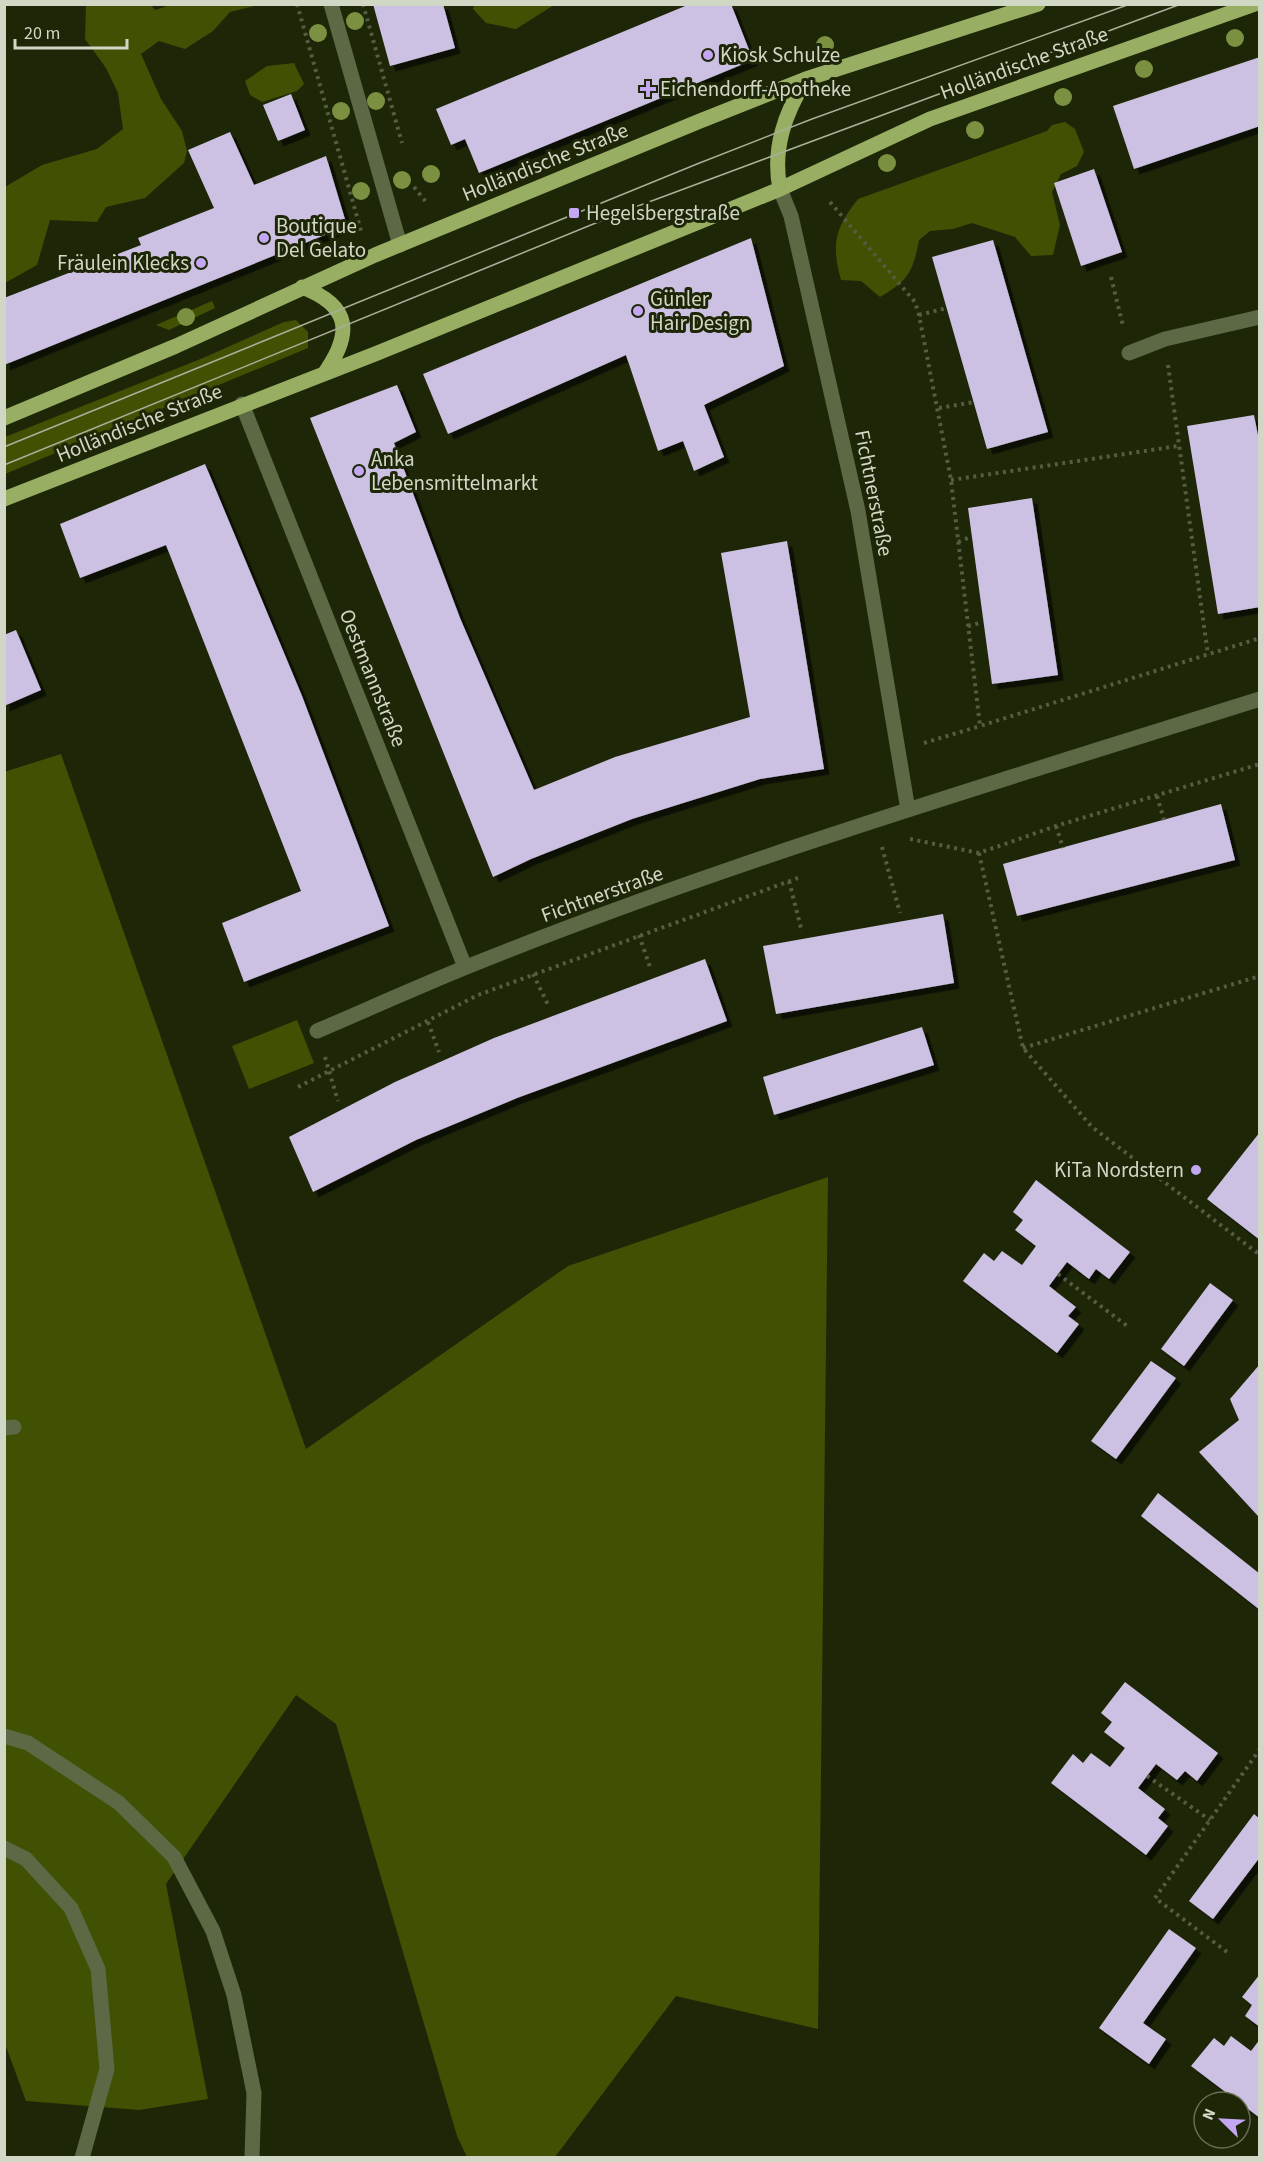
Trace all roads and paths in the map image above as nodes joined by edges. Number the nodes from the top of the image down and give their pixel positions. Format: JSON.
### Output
{"nodes":[{"id":1,"x":297,"y":4,"type":"edge"},
{"id":2,"x":331,"y":4,"type":"edge"},
{"id":3,"x":363,"y":4,"type":"edge"},
{"id":4,"x":1038,"y":4,"type":"edge"},
{"id":5,"x":1255,"y":4,"type":"edge"},
{"id":6,"x":806,"y":79,"type":"junction"},
{"id":7,"x":404,"y":150,"type":"dead end"},
{"id":8,"x":412,"y":180,"type":"dead end"},
{"id":9,"x":780,"y":189,"type":"junction"},
{"id":10,"x":830,"y":202,"type":"dead end"},
{"id":11,"x":427,"y":203,"type":"dead end"},
{"id":12,"x":361,"y":231,"type":"dead end"},
{"id":13,"x":400,"y":245,"type":"junction"},
{"id":14,"x":1111,"y":277,"type":"dead end"},
{"id":15,"x":302,"y":287,"type":"junction"},
{"id":16,"x":947,"y":308,"type":"dead end"},
{"id":17,"x":919,"y":315,"type":"junction"},
{"id":18,"x":1260,"y":317,"type":"edge"},
{"id":19,"x":1165,"y":339,"type":"junction"},
{"id":20,"x":1130,"y":353,"type":"joint"},
{"id":21,"x":324,"y":374,"type":"junction"},
{"id":22,"x":974,"y":402,"type":"dead end"},
{"id":23,"x":242,"y":404,"type":"junction"},
{"id":24,"x":939,"y":408,"type":"junction"},
{"id":25,"x":4,"y":418,"type":"edge"},
{"id":26,"x":1178,"y":446,"type":"junction"},
{"id":27,"x":951,"y":480,"type":"junction"},
{"id":28,"x":4,"y":499,"type":"edge"},
{"id":29,"x":968,"y":538,"type":"dead end"},
{"id":30,"x":958,"y":542,"type":"junction"},
{"id":31,"x":980,"y":623,"type":"dead end"},
{"id":32,"x":968,"y":626,"type":"junction"},
{"id":33,"x":1260,"y":638,"type":"edge"},
{"id":34,"x":1208,"y":655,"type":"junction"},
{"id":35,"x":1260,"y":699,"type":"edge"},
{"id":36,"x":980,"y":726,"type":"junction"},
{"id":37,"x":897,"y":751,"type":"junction"},
{"id":38,"x":1260,"y":764,"type":"edge"},
{"id":39,"x":1157,"y":796,"type":"junction"},
{"id":40,"x":908,"y":810,"type":"junction"},
{"id":41,"x":1164,"y":820,"type":"dead end"},
{"id":42,"x":1056,"y":826,"type":"junction"},
{"id":43,"x":907,"y":838,"type":"dead end"},
{"id":44,"x":890,"y":844,"type":"dead end"},
{"id":45,"x":882,"y":847,"type":"junction"},
{"id":46,"x":1063,"y":848,"type":"dead end"},
{"id":47,"x":872,"y":851,"type":"dead end"},
{"id":48,"x":979,"y":853,"type":"junction"},
{"id":49,"x":799,"y":877,"type":"dead end"},
{"id":50,"x":789,"y":881,"type":"junction"},
{"id":51,"x":900,"y":913,"type":"dead end"},
{"id":52,"x":802,"y":932,"type":"dead end"},
{"id":53,"x":639,"y":935,"type":"junction"},
{"id":54,"x":465,"y":967,"type":"junction"},
{"id":55,"x":651,"y":970,"type":"dead end"},
{"id":56,"x":533,"y":974,"type":"junction"},
{"id":57,"x":1260,"y":976,"type":"edge"},
{"id":58,"x":549,"y":1007,"type":"dead end"},
{"id":59,"x":428,"y":1022,"type":"junction"},
{"id":60,"x":316,"y":1031,"type":"joint"},
{"id":61,"x":1023,"y":1048,"type":"junction"},
{"id":62,"x":439,"y":1052,"type":"dead end"},
{"id":63,"x":329,"y":1070,"type":"junction"},
{"id":64,"x":298,"y":1087,"type":"dead end"},
{"id":65,"x":338,"y":1101,"type":"dead end"},
{"id":66,"x":1260,"y":1255,"type":"edge"},
{"id":67,"x":1058,"y":1274,"type":"dead end"},
{"id":68,"x":1130,"y":1328,"type":"dead end"},
{"id":69,"x":4,"y":1736,"type":"edge"},
{"id":70,"x":1260,"y":1749,"type":"edge"},
{"id":71,"x":1147,"y":1776,"type":"dead end"},
{"id":72,"x":1210,"y":1820,"type":"junction"},
{"id":73,"x":4,"y":1848,"type":"edge"},
{"id":74,"x":1227,"y":1952,"type":"dead end"},
{"id":75,"x":82,"y":2157,"type":"edge"},
{"id":76,"x":252,"y":2157,"type":"edge"}],
"edges":[{"from":1,"to":12,"type":"path"},
{"from":2,"to":13,"type":"street"},
{"from":3,"to":7,"type":"path"},
{"from":4,"to":6,"type":"main road","name":"Holländische Straße"},
{"from":5,"to":9,"type":"main road","name":"Holländische Straße"},
{"from":6,"to":9,"type":"main road"},
{"from":6,"to":13,"type":"main road","name":"Holländische Straße"},
{"from":8,"to":11,"type":"path"},
{"from":9,"to":21,"type":"main road","name":"Holländische Straße"},
{"from":9,"to":37,"type":"street","name":"Fichtnerstraße"},
{"from":10,"to":17,"type":"path"},
{"from":13,"to":15,"type":"main road","name":"Holländische Straße"},
{"from":14,"to":20,"type":"path"},
{"from":15,"to":21,"type":"main road"},
{"from":15,"to":25,"type":"main road","name":"Holländische Straße"},
{"from":16,"to":17,"type":"path"},
{"from":17,"to":24,"type":"path"},
{"from":18,"to":19,"type":"street"},
{"from":19,"to":20,"type":"street"},
{"from":19,"to":26,"type":"path"},
{"from":21,"to":23,"type":"main road","name":"Holländische Straße"},
{"from":22,"to":24,"type":"path"},
{"from":23,"to":28,"type":"main road","name":"Holländische Straße"},
{"from":23,"to":54,"type":"street","name":"Oestmannstraße"},
{"from":24,"to":27,"type":"path"},
{"from":26,"to":27,"type":"path"},
{"from":26,"to":34,"type":"path"},
{"from":27,"to":30,"type":"path"},
{"from":29,"to":30,"type":"path"},
{"from":30,"to":32,"type":"path"},
{"from":31,"to":32,"type":"path"},
{"from":32,"to":36,"type":"path"},
{"from":33,"to":34,"type":"path"},
{"from":34,"to":36,"type":"path"},
{"from":35,"to":40,"type":"street","name":"Fichtnerstraße"},
{"from":36,"to":37,"type":"path"},
{"from":37,"to":40,"type":"street","name":"Fichtnerstraße"},
{"from":38,"to":39,"type":"path"},
{"from":39,"to":41,"type":"path"},
{"from":39,"to":42,"type":"path"},
{"from":40,"to":54,"type":"street","name":"Fichtnerstraße"},
{"from":42,"to":46,"type":"path"},
{"from":42,"to":48,"type":"path"},
{"from":43,"to":48,"type":"path"},
{"from":44,"to":45,"type":"path"},
{"from":45,"to":47,"type":"path"},
{"from":45,"to":51,"type":"path"},
{"from":48,"to":61,"type":"path"},
{"from":49,"to":50,"type":"path"},
{"from":50,"to":52,"type":"path"},
{"from":50,"to":53,"type":"path"},
{"from":53,"to":55,"type":"path"},
{"from":53,"to":56,"type":"path"},
{"from":54,"to":60,"type":"street","name":"Fichtnerstraße"},
{"from":56,"to":58,"type":"path"},
{"from":56,"to":59,"type":"path"},
{"from":57,"to":61,"type":"path"},
{"from":59,"to":62,"type":"path"},
{"from":59,"to":63,"type":"path"},
{"from":60,"to":63,"type":"path"},
{"from":61,"to":66,"type":"path"},
{"from":63,"to":64,"type":"path"},
{"from":63,"to":65,"type":"path"},
{"from":67,"to":68,"type":"path"},
{"from":69,"to":76,"type":"street"},
{"from":70,"to":72,"type":"path"},
{"from":71,"to":72,"type":"path"},
{"from":72,"to":74,"type":"path"},
{"from":73,"to":75,"type":"street"}]}
